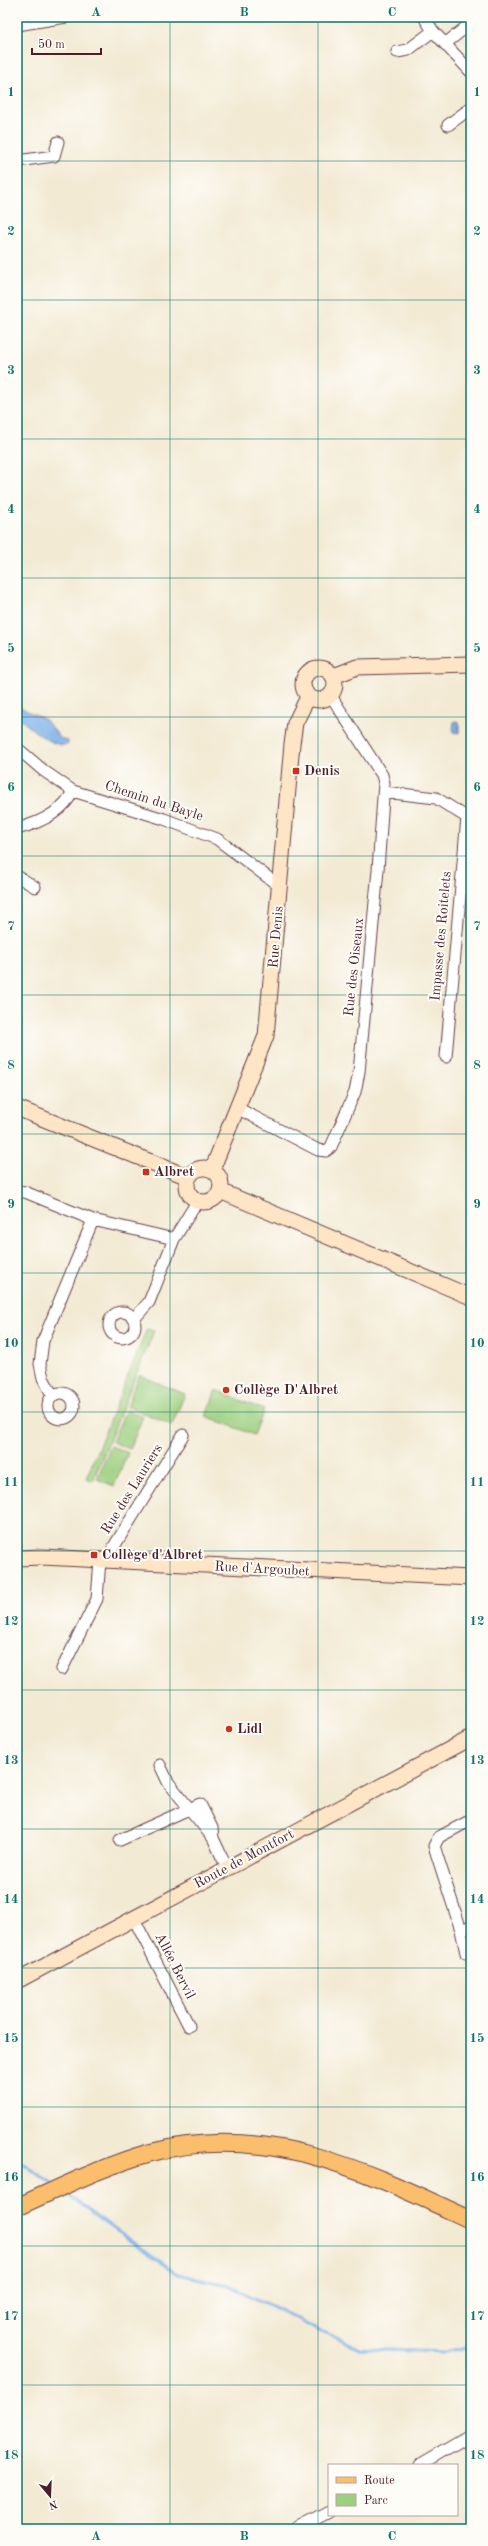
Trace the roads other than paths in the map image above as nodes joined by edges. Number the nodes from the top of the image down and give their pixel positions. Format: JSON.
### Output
{"nodes":[{"id":1,"x":66,"y":17,"type":"edge"},
{"id":2,"x":424,"y":17,"type":"edge"},
{"id":3,"x":471,"y":23,"type":"edge"},
{"id":4,"x":17,"y":25,"type":"edge"},
{"id":5,"x":434,"y":31,"type":"junction"},
{"id":6,"x":445,"y":44,"type":"junction"},
{"id":7,"x":397,"y":52,"type":"dead end"},
{"id":8,"x":471,"y":72,"type":"edge"},
{"id":9,"x":471,"y":108,"type":"edge"},
{"id":10,"x":448,"y":125,"type":"dead end"},
{"id":11,"x":58,"y":142,"type":"dead end"},
{"id":12,"x":17,"y":161,"type":"edge"},
{"id":13,"x":471,"y":664,"type":"edge"},
{"id":14,"x":334,"y":676,"type":"junction"},
{"id":15,"x":331,"y":696,"type":"junction"},
{"id":16,"x":308,"y":697,"type":"junction"},
{"id":17,"x":17,"y":748,"type":"edge"},
{"id":18,"x":73,"y":791,"type":"junction"},
{"id":19,"x":384,"y":792,"type":"junction"},
{"id":20,"x":469,"y":818,"type":"edge"},
{"id":21,"x":17,"y":829,"type":"edge"},
{"id":22,"x":17,"y":876,"type":"edge"},
{"id":23,"x":281,"y":883,"type":"junction"},
{"id":24,"x":35,"y":887,"type":"dead end"},
{"id":25,"x":446,"y":1057,"type":"dead end"},
{"id":26,"x":17,"y":1108,"type":"edge"},
{"id":27,"x":237,"y":1108,"type":"junction"},
{"id":28,"x":212,"y":1170,"type":"junction"},
{"id":29,"x":188,"y":1177,"type":"junction"},
{"id":30,"x":17,"y":1191,"type":"edge"},
{"id":31,"x":220,"y":1191,"type":"junction"},
{"id":32,"x":197,"y":1202,"type":"junction"},
{"id":33,"x":93,"y":1220,"type":"junction"},
{"id":34,"x":174,"y":1239,"type":"junction"},
{"id":35,"x":471,"y":1297,"type":"edge"},
{"id":36,"x":134,"y":1319,"type":"dead end"},
{"id":37,"x":53,"y":1396,"type":"dead end"},
{"id":38,"x":183,"y":1435,"type":"dead end"},
{"id":39,"x":17,"y":1558,"type":"edge"},
{"id":40,"x":105,"y":1561,"type":"junction"},
{"id":41,"x":471,"y":1578,"type":"edge"},
{"id":42,"x":62,"y":1669,"type":"dead end"},
{"id":43,"x":471,"y":1738,"type":"edge"},
{"id":44,"x":160,"y":1765,"type":"dead end"},
{"id":45,"x":190,"y":1808,"type":"junction"},
{"id":46,"x":471,"y":1820,"type":"edge"},
{"id":47,"x":120,"y":1840,"type":"dead end"},
{"id":48,"x":227,"y":1868,"type":"junction"},
{"id":49,"x":134,"y":1919,"type":"junction"},
{"id":50,"x":466,"y":1928,"type":"edge"},
{"id":51,"x":466,"y":1953,"type":"dead end"},
{"id":52,"x":17,"y":1981,"type":"edge"},
{"id":53,"x":189,"y":2026,"type":"dead end"},
{"id":54,"x":17,"y":2207,"type":"edge"},
{"id":55,"x":471,"y":2220,"type":"edge"},
{"id":56,"x":471,"y":2435,"type":"edge"},
{"id":57,"x":422,"y":2464,"type":"edge"},
{"id":58,"x":328,"y":2513,"type":"edge"},
{"id":59,"x":296,"y":2529,"type":"edge"}],
"edges":[{"from":1,"to":4,"type":"street"},
{"from":2,"to":5,"type":"street"},
{"from":3,"to":6,"type":"street"},
{"from":5,"to":6,"type":"street"},
{"from":5,"to":7,"type":"street"},
{"from":6,"to":8,"type":"street"},
{"from":9,"to":10,"type":"street"},
{"from":11,"to":12,"type":"street"},
{"from":13,"to":14,"type":"street"},
{"from":14,"to":15,"type":"street"},
{"from":14,"to":16,"type":"street"},
{"from":15,"to":16,"type":"street"},
{"from":15,"to":19,"type":"street","name":"Rue des Oiseaux"},
{"from":16,"to":23,"type":"street","name":"Rue Denis"},
{"from":17,"to":18,"type":"street","name":"Chemin du Bayle"},
{"from":18,"to":21,"type":"street"},
{"from":18,"to":23,"type":"street","name":"Chemin du Bayle"},
{"from":19,"to":20,"type":"street"},
{"from":19,"to":27,"type":"street","name":"Rue des Oiseaux"},
{"from":20,"to":25,"type":"street","name":"Impasse des Roitelets"},
{"from":22,"to":24,"type":"street"},
{"from":23,"to":27,"type":"street","name":"Rue Denis"},
{"from":26,"to":29,"type":"street"},
{"from":27,"to":28,"type":"street","name":"Rue Denis"},
{"from":28,"to":29,"type":"street"},
{"from":28,"to":31,"type":"street"},
{"from":29,"to":32,"type":"street"},
{"from":30,"to":33,"type":"street"},
{"from":31,"to":32,"type":"street"},
{"from":31,"to":35,"type":"street"},
{"from":32,"to":34,"type":"street"},
{"from":33,"to":34,"type":"street"},
{"from":33,"to":37,"type":"street"},
{"from":34,"to":36,"type":"street"},
{"from":38,"to":40,"type":"street","name":"Rue des Lauriers"},
{"from":39,"to":40,"type":"street","name":"Rue d'Argoubet"},
{"from":40,"to":41,"type":"street","name":"Rue d'Argoubet"},
{"from":40,"to":42,"type":"street","name":"Rue des Lauriers"},
{"from":43,"to":48,"type":"street","name":"Route de Montfort"},
{"from":44,"to":45,"type":"street"},
{"from":45,"to":47,"type":"street"},
{"from":45,"to":48,"type":"street"},
{"from":46,"to":50,"type":"street"},
{"from":48,"to":49,"type":"street","name":"Route de Montfort"},
{"from":49,"to":52,"type":"street","name":"Route de Montfort"},
{"from":49,"to":53,"type":"street","name":"Allée Bervil"},
{"from":50,"to":51,"type":"street"},
{"from":54,"to":55,"type":"main road"},
{"from":56,"to":57,"type":"street"},
{"from":58,"to":59,"type":"street"}]}
